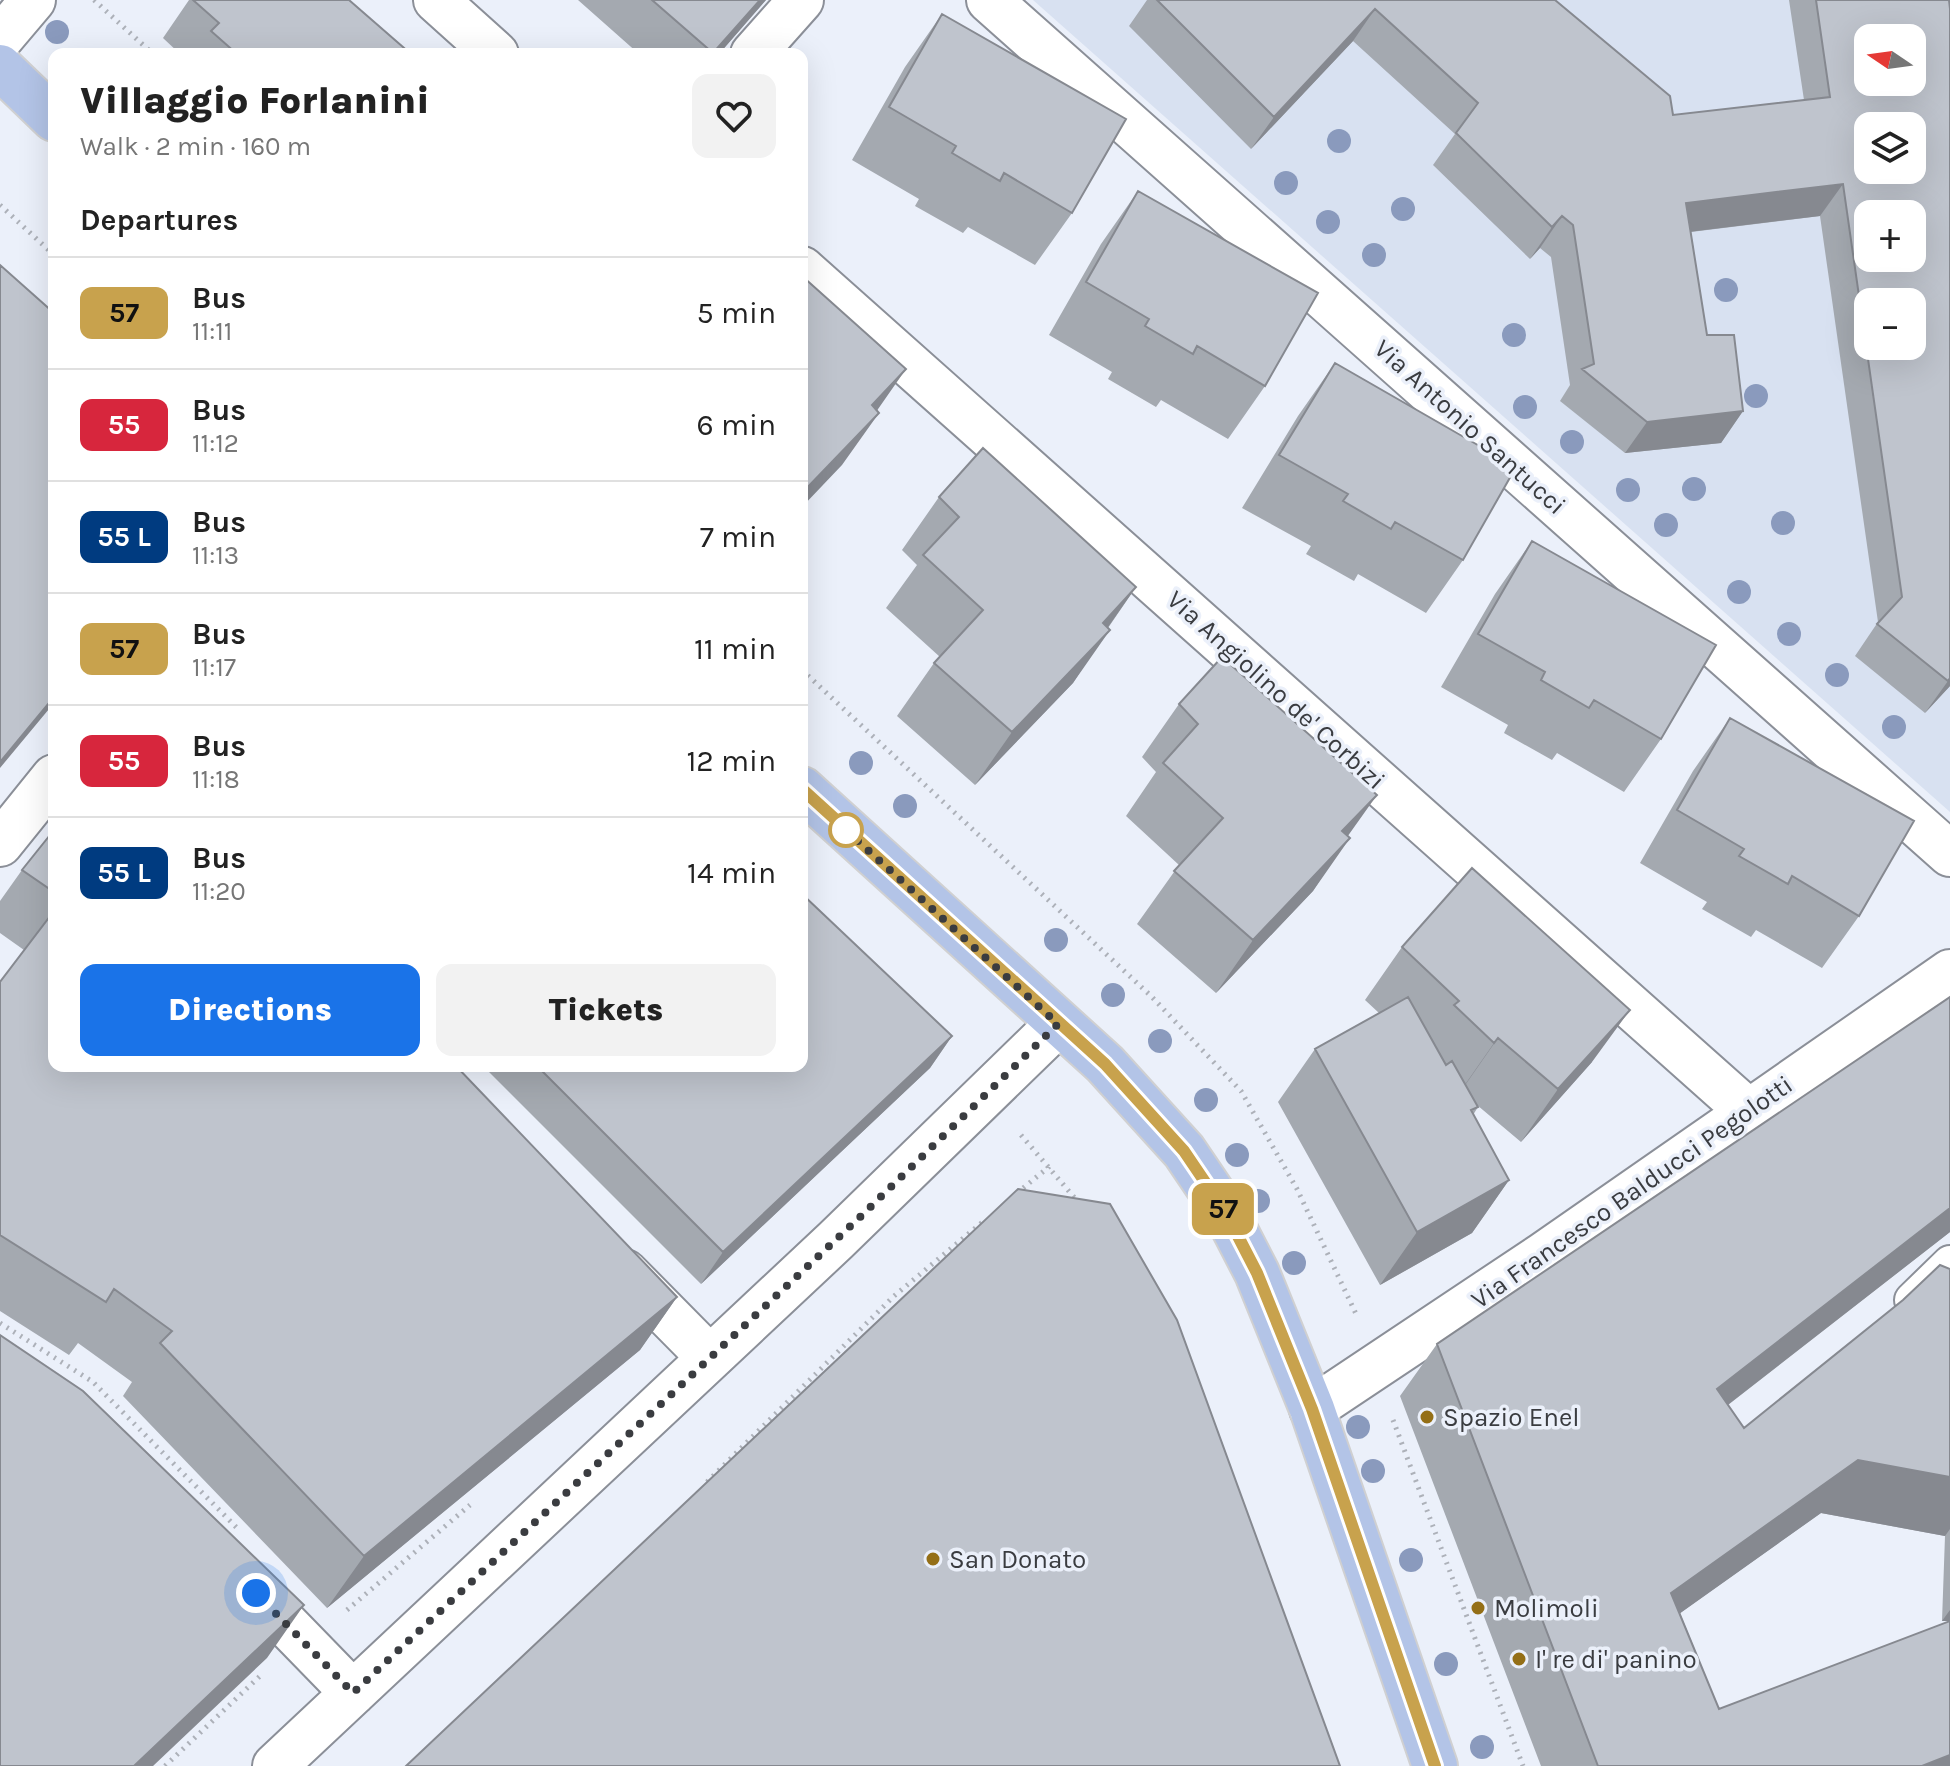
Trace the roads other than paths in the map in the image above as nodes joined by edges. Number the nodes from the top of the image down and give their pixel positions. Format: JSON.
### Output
{"nodes":[{"id":1,"x":33,"y":0,"type":"edge"},
{"id":2,"x":436,"y":0,"type":"edge"},
{"id":3,"x":801,"y":0,"type":"edge"},
{"id":4,"x":989,"y":0,"type":"edge"},
{"id":5,"x":0,"y":39,"type":"edge"},
{"id":6,"x":489,"y":48,"type":"edge"},
{"id":7,"x":758,"y":48,"type":"edge"},
{"id":8,"x":0,"y":67,"type":"edge"},
{"id":9,"x":48,"y":113,"type":"edge"},
{"id":10,"x":808,"y":274,"type":"edge"},
{"id":11,"x":48,"y":784,"type":"edge"},
{"id":12,"x":808,"y":795,"type":"edge"},
{"id":13,"x":0,"y":844,"type":"edge"},
{"id":14,"x":1950,"y":854,"type":"edge"},
{"id":15,"x":1950,"y":972,"type":"edge"},
{"id":16,"x":1058,"y":1024,"type":"junction"},
{"id":17,"x":1749,"y":1112,"type":"junction"},
{"id":18,"x":602,"y":1249,"type":"edge"},
{"id":19,"x":1950,"y":1263,"type":"edge"},
{"id":20,"x":1890,"y":1321,"type":"edge"},
{"id":21,"x":710,"y":1358,"type":"junction"},
{"id":22,"x":1312,"y":1409,"type":"junction"},
{"id":23,"x":233,"y":1548,"type":"edge"},
{"id":24,"x":353,"y":1693,"type":"junction"},
{"id":25,"x":275,"y":1766,"type":"edge"},
{"id":26,"x":1435,"y":1766,"type":"edge"}],
"edges":[{"from":1,"to":5,"type":"street"},
{"from":2,"to":6,"type":"street"},
{"from":3,"to":7,"type":"street"},
{"from":4,"to":14,"type":"street","name":"Via Antonio Santucci"},
{"from":8,"to":9,"type":"main road"},
{"from":10,"to":17,"type":"street","name":"Via Angiolino de' Corbizi"},
{"from":11,"to":13,"type":"street"},
{"from":12,"to":16,"type":"main road"},
{"from":15,"to":17,"type":"street","name":"Via Francesco Balducci Pegolotti"},
{"from":16,"to":21,"type":"street"},
{"from":16,"to":22,"type":"main road"},
{"from":17,"to":22,"type":"street","name":"Via Francesco Balducci Pegolotti"},
{"from":18,"to":21,"type":"street"},
{"from":19,"to":20,"type":"lane"},
{"from":21,"to":24,"type":"street"},
{"from":22,"to":26,"type":"main road"},
{"from":23,"to":24,"type":"street"},
{"from":24,"to":25,"type":"street"}]}
